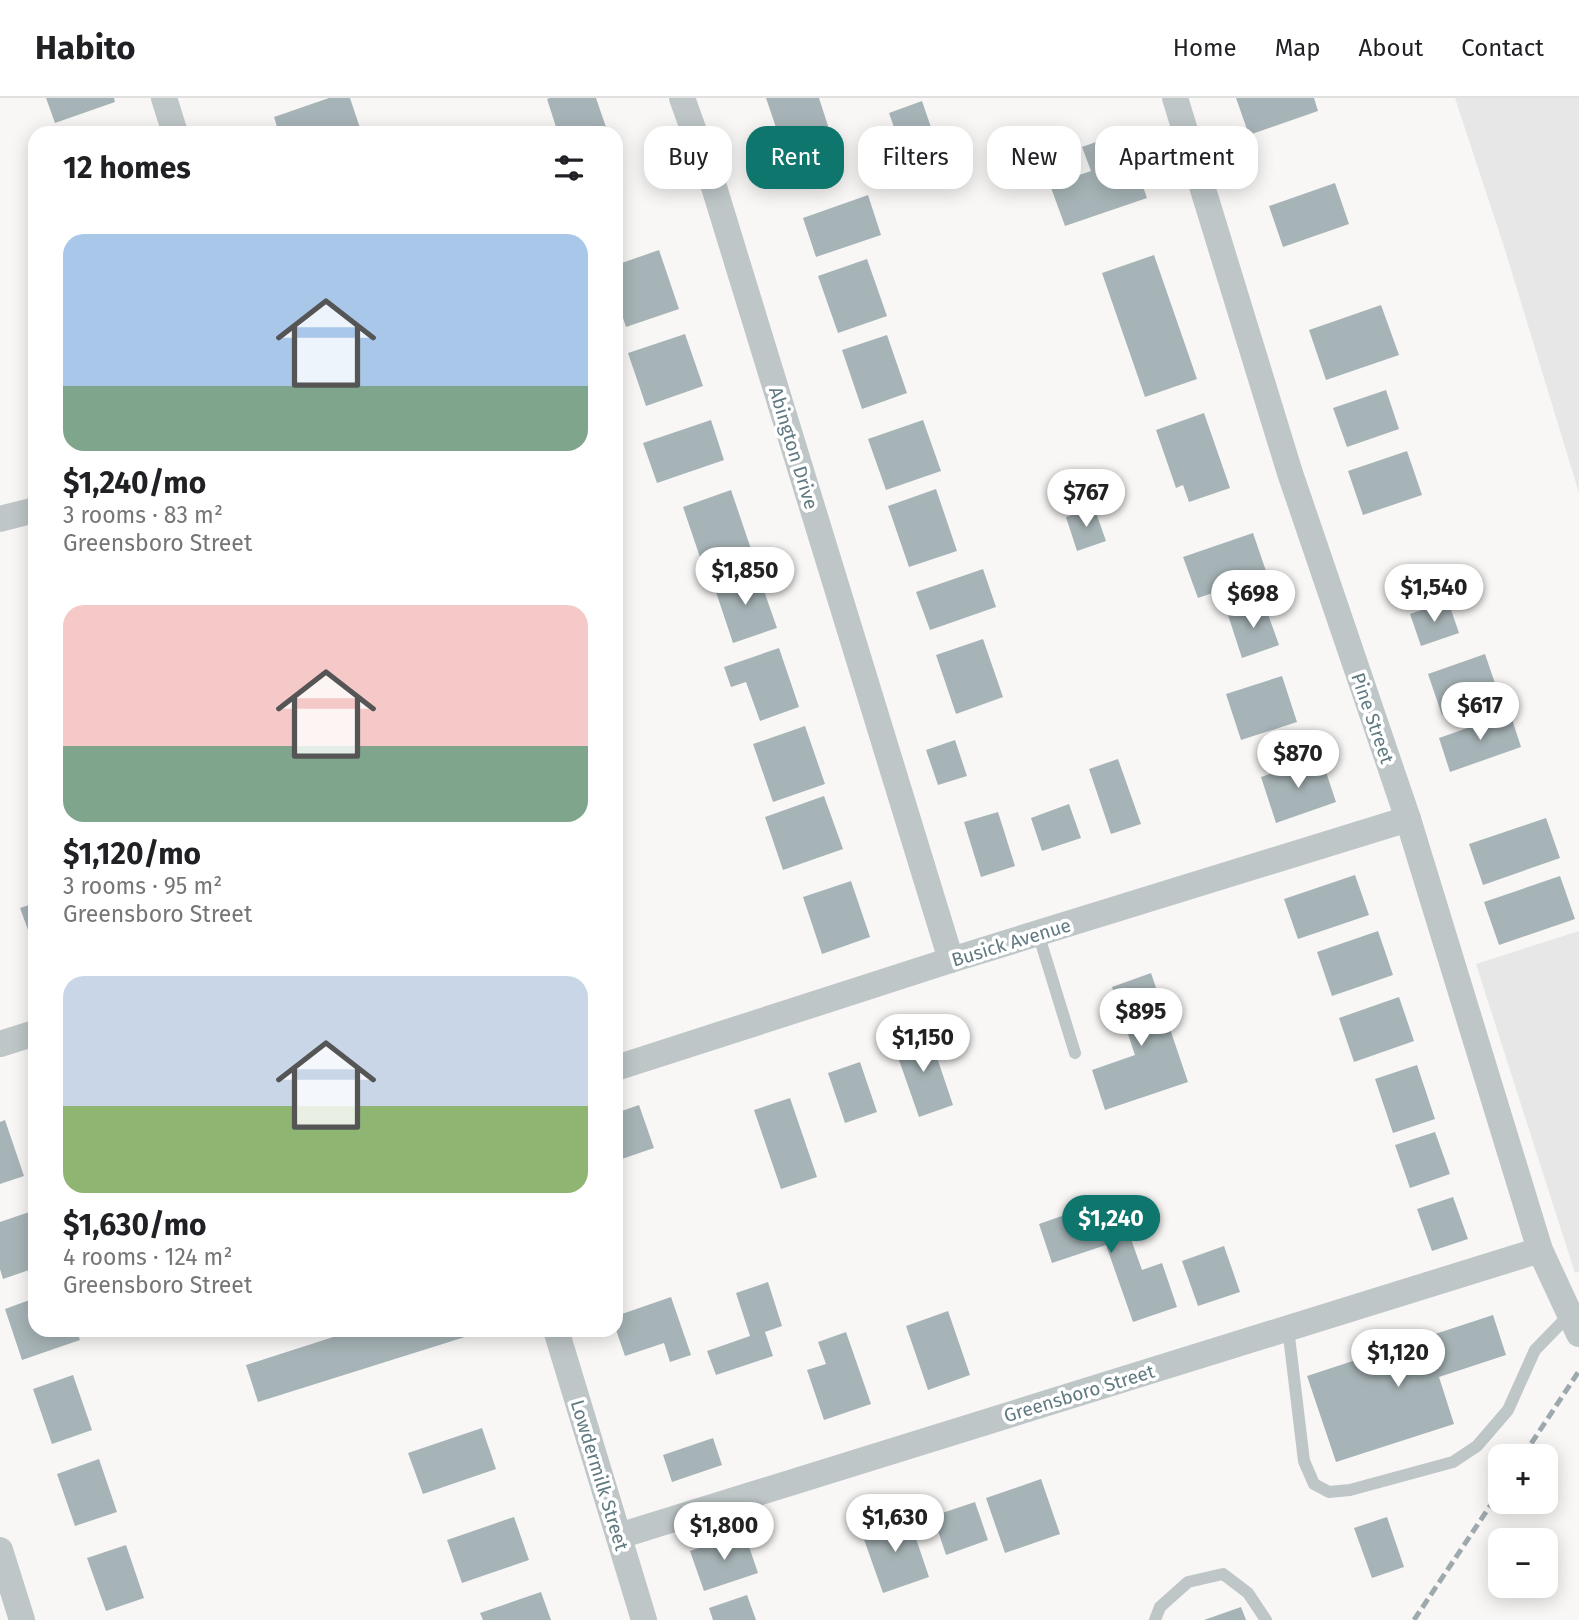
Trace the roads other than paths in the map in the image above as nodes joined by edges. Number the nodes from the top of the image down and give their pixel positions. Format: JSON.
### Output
{"nodes":[{"id":1,"x":164,"y":98,"type":"edge"},
{"id":2,"x":682,"y":98,"type":"edge"},
{"id":3,"x":1175,"y":98,"type":"edge"},
{"id":4,"x":173,"y":126,"type":"edge"},
{"id":5,"x":28,"y":512,"type":"edge"},
{"id":6,"x":0,"y":519,"type":"edge"},
{"id":7,"x":1408,"y":819,"type":"junction"},
{"id":8,"x":1038,"y":933,"type":"junction"},
{"id":9,"x":951,"y":960,"type":"junction"},
{"id":10,"x":28,"y":1035,"type":"edge"},
{"id":11,"x":0,"y":1044,"type":"edge"},
{"id":12,"x":1075,"y":1052,"type":"dead end"},
{"id":13,"x":623,"y":1066,"type":"edge"},
{"id":14,"x":1540,"y":1250,"type":"junction"},
{"id":15,"x":1574,"y":1324,"type":"edge"},
{"id":16,"x":1288,"y":1328,"type":"junction"},
{"id":17,"x":558,"y":1337,"type":"edge"},
{"id":18,"x":619,"y":1536,"type":"junction"},
{"id":19,"x":0,"y":1550,"type":"edge"},
{"id":20,"x":22,"y":1620,"type":"edge"},
{"id":21,"x":644,"y":1620,"type":"edge"},
{"id":22,"x":1155,"y":1620,"type":"edge"},
{"id":23,"x":1266,"y":1620,"type":"edge"}],
"edges":[{"from":1,"to":4,"type":"street"},
{"from":2,"to":9,"type":"street","name":"Abington Drive"},
{"from":3,"to":7,"type":"street","name":"Pine Street"},
{"from":5,"to":6,"type":"street"},
{"from":7,"to":8,"type":"street","name":"Busick Avenue"},
{"from":7,"to":14,"type":"street","name":"Pine Street"},
{"from":8,"to":9,"type":"street","name":"Busick Avenue"},
{"from":8,"to":12,"type":"lane"},
{"from":9,"to":13,"type":"street","name":"Busick Avenue"},
{"from":10,"to":11,"type":"street"},
{"from":14,"to":15,"type":"street","name":"Pine Street"},
{"from":14,"to":16,"type":"street","name":"Greensboro Street"},
{"from":15,"to":16,"type":"lane"},
{"from":16,"to":18,"type":"street","name":"Greensboro Street"},
{"from":17,"to":18,"type":"street","name":"Lowdermilk Street"},
{"from":18,"to":21,"type":"street","name":"Lowdermilk Street"},
{"from":19,"to":20,"type":"street"},
{"from":22,"to":23,"type":"lane"}]}
